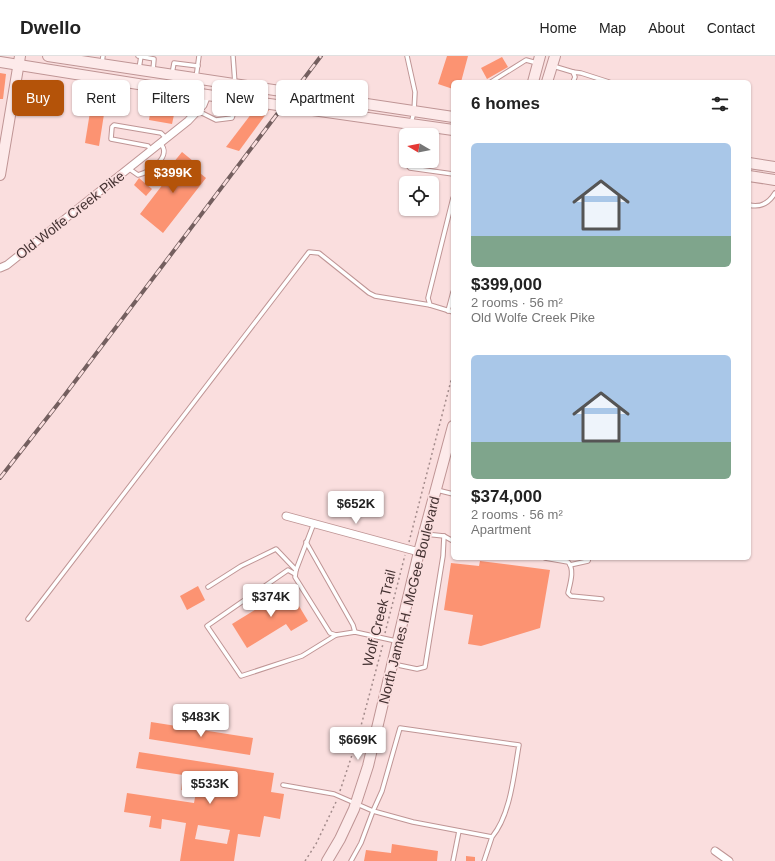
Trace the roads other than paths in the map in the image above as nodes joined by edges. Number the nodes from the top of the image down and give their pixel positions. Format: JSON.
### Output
{"nodes":[{"id":1,"x":48,"y":56,"type":"edge"},
{"id":2,"x":139,"y":56,"type":"edge"},
{"id":3,"x":199,"y":56,"type":"edge"},
{"id":4,"x":233,"y":56,"type":"edge"},
{"id":5,"x":407,"y":56,"type":"edge"},
{"id":6,"x":64,"y":57,"type":"edge"},
{"id":7,"x":83,"y":59,"type":"edge"},
{"id":8,"x":102,"y":60,"type":"edge"},
{"id":9,"x":539,"y":60,"type":"edge"},
{"id":10,"x":19,"y":61,"type":"edge"},
{"id":11,"x":554,"y":61,"type":"edge"},
{"id":12,"x":0,"y":62,"type":"edge"},
{"id":13,"x":198,"y":66,"type":"junction"},
{"id":14,"x":138,"y":70,"type":"junction"},
{"id":15,"x":152,"y":72,"type":"junction"},
{"id":16,"x":573,"y":72,"type":"junction"},
{"id":17,"x":172,"y":75,"type":"junction"},
{"id":18,"x":195,"y":79,"type":"junction"},
{"id":19,"x":235,"y":80,"type":"edge"},
{"id":20,"x":494,"y":80,"type":"edge"},
{"id":21,"x":534,"y":80,"type":"edge"},
{"id":22,"x":548,"y":80,"type":"edge"},
{"id":23,"x":574,"y":80,"type":"edge"},
{"id":24,"x":603,"y":80,"type":"edge"},
{"id":25,"x":212,"y":82,"type":"edge"},
{"id":26,"x":268,"y":90,"type":"edge"},
{"id":27,"x":207,"y":95,"type":"junction"},
{"id":28,"x":212,"y":96,"type":"edge"},
{"id":29,"x":204,"y":100,"type":"edge"},
{"id":30,"x":268,"y":103,"type":"edge"},
{"id":31,"x":414,"y":112,"type":"junction"},
{"id":32,"x":204,"y":114,"type":"edge"},
{"id":33,"x":192,"y":116,"type":"edge"},
{"id":34,"x":233,"y":116,"type":"edge"},
{"id":35,"x":451,"y":118,"type":"edge"},
{"id":36,"x":410,"y":123,"type":"junction"},
{"id":37,"x":409,"y":128,"type":"edge"},
{"id":38,"x":451,"y":130,"type":"edge"},
{"id":39,"x":163,"y":141,"type":"junction"},
{"id":40,"x":151,"y":150,"type":"junction"},
{"id":41,"x":751,"y":163,"type":"edge"},
{"id":42,"x":775,"y":167,"type":"edge"},
{"id":43,"x":128,"y":168,"type":"junction"},
{"id":44,"x":410,"y":168,"type":"edge"},
{"id":45,"x":451,"y":174,"type":"edge"},
{"id":46,"x":0,"y":175,"type":"edge"},
{"id":47,"x":751,"y":176,"type":"edge"},
{"id":48,"x":775,"y":180,"type":"edge"},
{"id":49,"x":775,"y":193,"type":"edge"},
{"id":50,"x":751,"y":205,"type":"edge"},
{"id":51,"x":451,"y":206,"type":"edge"},
{"id":52,"x":0,"y":268,"type":"edge"},
{"id":53,"x":451,"y":300,"type":"edge"},
{"id":54,"x":430,"y":305,"type":"junction"},
{"id":55,"x":448,"y":311,"type":"junction"},
{"id":56,"x":451,"y":312,"type":"edge"},
{"id":57,"x":451,"y":433,"type":"edge"},
{"id":58,"x":436,"y":489,"type":"junction"},
{"id":59,"x":451,"y":493,"type":"edge"},
{"id":60,"x":286,"y":516,"type":"dead end"},
{"id":61,"x":314,"y":523,"type":"junction"},
{"id":62,"x":424,"y":534,"type":"junction"},
{"id":63,"x":444,"y":536,"type":"junction"},
{"id":64,"x":451,"y":540,"type":"edge"},
{"id":65,"x":306,"y":542,"type":"junction"},
{"id":66,"x":419,"y":552,"type":"junction"},
{"id":67,"x":556,"y":560,"type":"edge"},
{"id":68,"x":588,"y":560,"type":"edge"},
{"id":69,"x":570,"y":565,"type":"junction"},
{"id":70,"x":296,"y":572,"type":"junction"},
{"id":71,"x":208,"y":587,"type":"dead end"},
{"id":72,"x":602,"y":599,"type":"dead end"},
{"id":73,"x":28,"y":619,"type":"dead end"},
{"id":74,"x":356,"y":632,"type":"junction"},
{"id":75,"x":336,"y":635,"type":"junction"},
{"id":76,"x":398,"y":641,"type":"junction"},
{"id":77,"x":393,"y":664,"type":"junction"},
{"id":78,"x":283,"y":785,"type":"dead end"},
{"id":79,"x":356,"y":804,"type":"junction"},
{"id":80,"x":373,"y":811,"type":"junction"},
{"id":81,"x":459,"y":831,"type":"junction"},
{"id":82,"x":492,"y":837,"type":"junction"},
{"id":83,"x":715,"y":851,"type":"dead end"},
{"id":84,"x":327,"y":861,"type":"edge"},
{"id":85,"x":351,"y":861,"type":"edge"},
{"id":86,"x":453,"y":861,"type":"edge"},
{"id":87,"x":484,"y":861,"type":"edge"},
{"id":88,"x":729,"y":861,"type":"edge"}],
"edges":[{"from":1,"to":6,"type":"main road"},
{"from":2,"to":14,"type":"lane"},
{"from":2,"to":15,"type":"lane"},
{"from":3,"to":13,"type":"lane"},
{"from":4,"to":19,"type":"lane"},
{"from":5,"to":31,"type":"lane"},
{"from":6,"to":7,"type":"main road"},
{"from":7,"to":8,"type":"main road"},
{"from":8,"to":14,"type":"main road"},
{"from":9,"to":20,"type":"lane"},
{"from":9,"to":21,"type":"main road"},
{"from":10,"to":12,"type":"main road"},
{"from":10,"to":27,"type":"main road"},
{"from":10,"to":46,"type":"main road"},
{"from":11,"to":16,"type":"lane"},
{"from":11,"to":22,"type":"main road"},
{"from":13,"to":17,"type":"lane"},
{"from":13,"to":18,"type":"lane"},
{"from":14,"to":15,"type":"main road"},
{"from":15,"to":17,"type":"main road"},
{"from":16,"to":23,"type":"lane"},
{"from":16,"to":24,"type":"lane"},
{"from":17,"to":18,"type":"main road"},
{"from":18,"to":25,"type":"main road"},
{"from":26,"to":31,"type":"main road"},
{"from":27,"to":28,"type":"main road"},
{"from":27,"to":29,"type":"street","name":"Old Wolfe Creek Pike"},
{"from":30,"to":36,"type":"main road"},
{"from":31,"to":35,"type":"main road"},
{"from":31,"to":36,"type":"lane"},
{"from":32,"to":34,"type":"lane"},
{"from":33,"to":39,"type":"street","name":"Old Wolfe Creek Pike"},
{"from":36,"to":37,"type":"lane"},
{"from":36,"to":38,"type":"main road"},
{"from":39,"to":40,"type":"street","name":"Old Wolfe Creek Pike"},
{"from":39,"to":40,"type":"lane"},
{"from":39,"to":43,"type":"lane"},
{"from":40,"to":43,"type":"street","name":"Old Wolfe Creek Pike"},
{"from":41,"to":42,"type":"main road"},
{"from":43,"to":52,"type":"street","name":"Old Wolfe Creek Pike"},
{"from":44,"to":45,"type":"lane"},
{"from":47,"to":48,"type":"main road"},
{"from":49,"to":50,"type":"lane"},
{"from":51,"to":54,"type":"lane"},
{"from":53,"to":55,"type":"lane"},
{"from":54,"to":55,"type":"lane"},
{"from":54,"to":73,"type":"lane"},
{"from":55,"to":56,"type":"lane"},
{"from":57,"to":58,"type":"main road","name":"North James H. McGee Boulevard"},
{"from":58,"to":59,"type":"lane"},
{"from":58,"to":62,"type":"main road","name":"North James H. McGee Boulevard"},
{"from":60,"to":61,"type":"street"},
{"from":61,"to":65,"type":"lane"},
{"from":61,"to":66,"type":"street"},
{"from":62,"to":63,"type":"lane"},
{"from":62,"to":66,"type":"main road","name":"North James H. McGee Boulevard"},
{"from":63,"to":64,"type":"lane"},
{"from":63,"to":77,"type":"lane"},
{"from":65,"to":70,"type":"lane"},
{"from":65,"to":74,"type":"lane"},
{"from":66,"to":76,"type":"main road","name":"North James H. McGee Boulevard"},
{"from":67,"to":69,"type":"lane"},
{"from":68,"to":69,"type":"lane"},
{"from":69,"to":72,"type":"lane"},
{"from":70,"to":71,"type":"lane"},
{"from":70,"to":75,"type":"lane"},
{"from":70,"to":75,"type":"lane"},
{"from":74,"to":75,"type":"lane"},
{"from":74,"to":76,"type":"lane"},
{"from":76,"to":77,"type":"main road","name":"North James H. McGee Boulevard"},
{"from":77,"to":79,"type":"main road","name":"North James H. McGee Boulevard"},
{"from":78,"to":79,"type":"lane"},
{"from":79,"to":80,"type":"lane"},
{"from":79,"to":84,"type":"main road","name":"North James H. McGee Boulevard"},
{"from":80,"to":81,"type":"lane"},
{"from":80,"to":82,"type":"lane"},
{"from":80,"to":85,"type":"lane"},
{"from":81,"to":82,"type":"lane"},
{"from":81,"to":86,"type":"lane"},
{"from":82,"to":87,"type":"lane"},
{"from":83,"to":88,"type":"street"}]}
